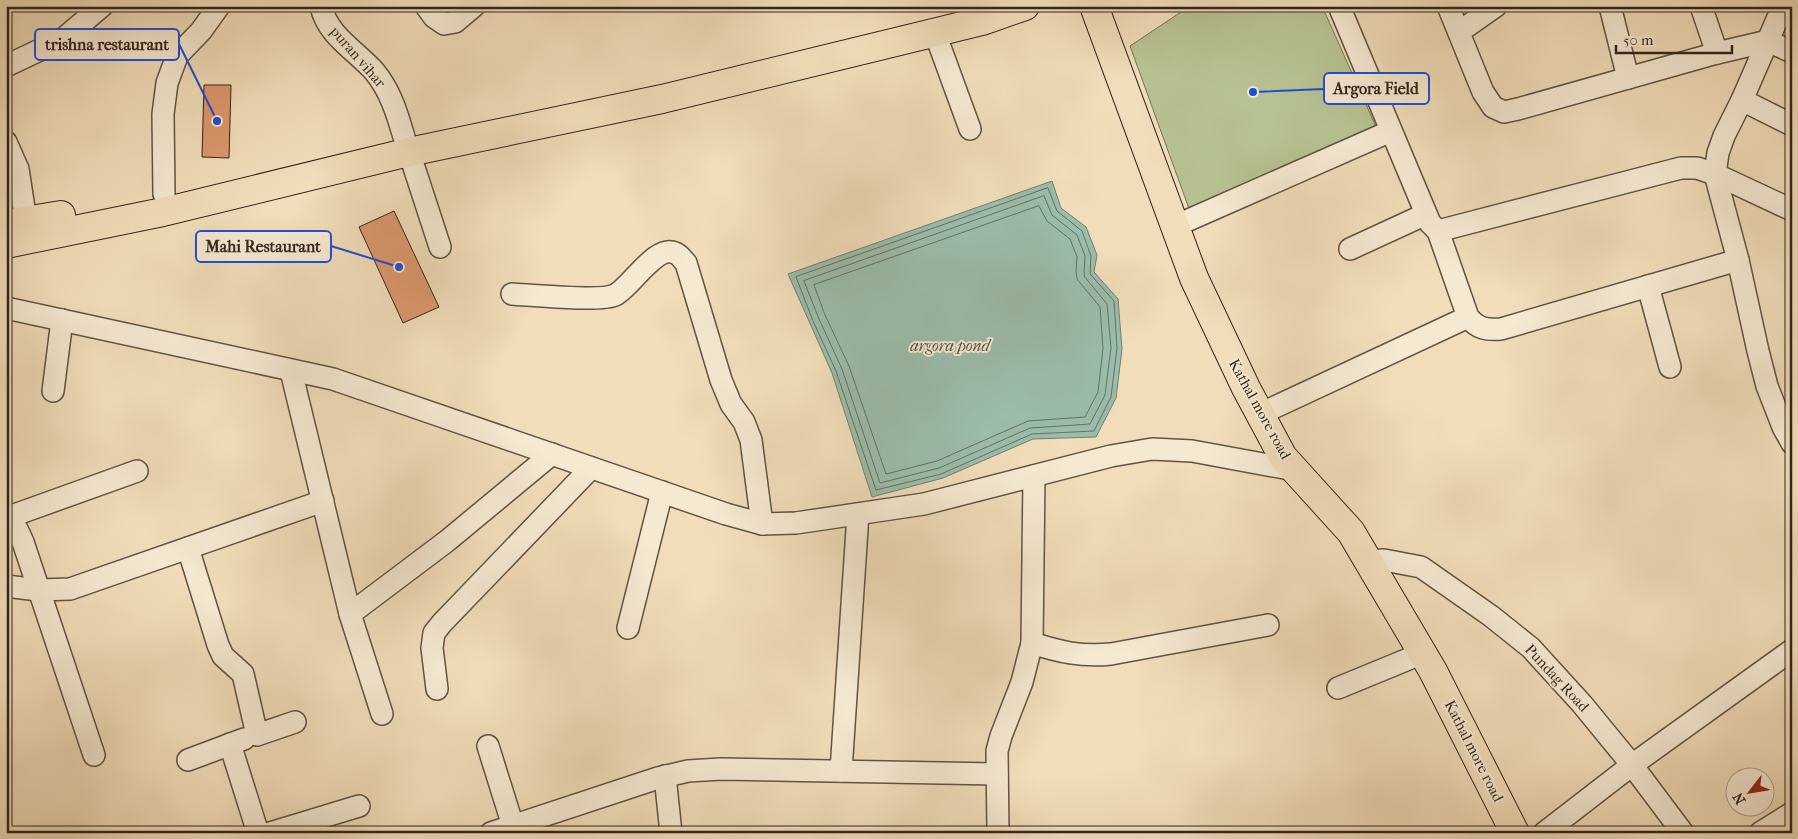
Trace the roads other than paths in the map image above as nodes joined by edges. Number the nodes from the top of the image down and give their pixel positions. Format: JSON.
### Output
{"nodes":[{"id":1,"x":102,"y":6,"type":"edge"},
{"id":2,"x":218,"y":6,"type":"edge"},
{"id":3,"x":321,"y":6,"type":"edge"},
{"id":4,"x":426,"y":6,"type":"edge"},
{"id":5,"x":474,"y":6,"type":"edge"},
{"id":6,"x":963,"y":6,"type":"edge"},
{"id":7,"x":1025,"y":6,"type":"edge"},
{"id":8,"x":1094,"y":6,"type":"edge"},
{"id":9,"x":1339,"y":6,"type":"edge"},
{"id":10,"x":1448,"y":6,"type":"edge"},
{"id":11,"x":1496,"y":6,"type":"edge"},
{"id":12,"x":1610,"y":6,"type":"edge"},
{"id":13,"x":1701,"y":6,"type":"edge"},
{"id":14,"x":1783,"y":6,"type":"edge"},
{"id":15,"x":1459,"y":32,"type":"junction"},
{"id":16,"x":935,"y":33,"type":"junction"},
{"id":17,"x":1768,"y":41,"type":"junction"},
{"id":18,"x":1792,"y":52,"type":"edge"},
{"id":19,"x":1717,"y":53,"type":"junction"},
{"id":20,"x":6,"y":66,"type":"edge"},
{"id":21,"x":1628,"y":78,"type":"junction"},
{"id":22,"x":1742,"y":100,"type":"junction"},
{"id":23,"x":1792,"y":125,"type":"edge"},
{"id":24,"x":970,"y":129,"type":"dead end"},
{"id":25,"x":1391,"y":131,"type":"junction"},
{"id":26,"x":6,"y":142,"type":"edge"},
{"id":27,"x":406,"y":145,"type":"junction"},
{"id":28,"x":1714,"y":174,"type":"junction"},
{"id":29,"x":164,"y":194,"type":"junction"},
{"id":30,"x":1792,"y":210,"type":"edge"},
{"id":31,"x":1426,"y":214,"type":"junction"},
{"id":32,"x":16,"y":223,"type":"edge"},
{"id":33,"x":1175,"y":226,"type":"junction"},
{"id":34,"x":1438,"y":231,"type":"junction"},
{"id":35,"x":6,"y":244,"type":"edge"},
{"id":36,"x":440,"y":247,"type":"dead end"},
{"id":37,"x":1350,"y":249,"type":"dead end"},
{"id":38,"x":1738,"y":260,"type":"junction"},
{"id":39,"x":1648,"y":286,"type":"junction"},
{"id":40,"x":512,"y":294,"type":"dead end"},
{"id":41,"x":6,"y":308,"type":"edge"},
{"id":42,"x":1468,"y":317,"type":"junction"},
{"id":43,"x":62,"y":320,"type":"junction"},
{"id":44,"x":1670,"y":367,"type":"dead end"},
{"id":45,"x":291,"y":371,"type":"junction"},
{"id":46,"x":53,"y":391,"type":"dead end"},
{"id":47,"x":1260,"y":414,"type":"junction"},
{"id":48,"x":1792,"y":442,"type":"edge"},
{"id":49,"x":552,"y":454,"type":"junction"},
{"id":50,"x":591,"y":468,"type":"junction"},
{"id":51,"x":1295,"y":470,"type":"junction"},
{"id":52,"x":137,"y":471,"type":"dead end"},
{"id":53,"x":1034,"y":476,"type":"junction"},
{"id":54,"x":662,"y":492,"type":"junction"},
{"id":55,"x":322,"y":501,"type":"junction"},
{"id":56,"x":858,"y":514,"type":"junction"},
{"id":57,"x":6,"y":518,"type":"edge"},
{"id":58,"x":762,"y":524,"type":"junction"},
{"id":59,"x":188,"y":548,"type":"junction"},
{"id":60,"x":1368,"y":561,"type":"junction"},
{"id":61,"x":6,"y":586,"type":"edge"},
{"id":62,"x":38,"y":590,"type":"junction"},
{"id":63,"x":350,"y":614,"type":"junction"},
{"id":64,"x":1268,"y":625,"type":"dead end"},
{"id":65,"x":628,"y":628,"type":"dead end"},
{"id":66,"x":1032,"y":643,"type":"junction"},
{"id":67,"x":1792,"y":650,"type":"edge"},
{"id":68,"x":1423,"y":653,"type":"junction"},
{"id":69,"x":1338,"y":688,"type":"dead end"},
{"id":70,"x":437,"y":689,"type":"dead end"},
{"id":71,"x":382,"y":714,"type":"dead end"},
{"id":72,"x":295,"y":722,"type":"dead end"},
{"id":73,"x":257,"y":735,"type":"junction"},
{"id":74,"x":230,"y":744,"type":"junction"},
{"id":75,"x":488,"y":746,"type":"dead end"},
{"id":76,"x":94,"y":755,"type":"dead end"},
{"id":77,"x":188,"y":760,"type":"dead end"},
{"id":78,"x":1632,"y":765,"type":"junction"},
{"id":79,"x":841,"y":771,"type":"junction"},
{"id":80,"x":997,"y":774,"type":"junction"},
{"id":81,"x":665,"y":776,"type":"junction"},
{"id":82,"x":359,"y":806,"type":"dead end"},
{"id":83,"x":1790,"y":818,"type":"edge"},
{"id":84,"x":513,"y":826,"type":"junction"},
{"id":85,"x":258,"y":833,"type":"edge"},
{"id":86,"x":270,"y":833,"type":"edge"},
{"id":87,"x":491,"y":833,"type":"edge"},
{"id":88,"x":672,"y":833,"type":"edge"},
{"id":89,"x":998,"y":833,"type":"edge"},
{"id":90,"x":1515,"y":833,"type":"edge"},
{"id":91,"x":1544,"y":833,"type":"edge"},
{"id":92,"x":1683,"y":833,"type":"edge"},
{"id":93,"x":1760,"y":833,"type":"edge"}],
"edges":[{"from":1,"to":20,"type":"street"},
{"from":2,"to":29,"type":"street"},
{"from":3,"to":27,"type":"street","name":"puran vihar"},
{"from":4,"to":5,"type":"street"},
{"from":6,"to":27,"type":"main road"},
{"from":7,"to":16,"type":"main road"},
{"from":8,"to":33,"type":"main road","name":"Kathal more road"},
{"from":9,"to":25,"type":"street"},
{"from":10,"to":15,"type":"street"},
{"from":11,"to":15,"type":"street"},
{"from":12,"to":21,"type":"street"},
{"from":13,"to":19,"type":"street"},
{"from":14,"to":17,"type":"street"},
{"from":15,"to":21,"type":"street"},
{"from":16,"to":24,"type":"street"},
{"from":16,"to":27,"type":"main road"},
{"from":17,"to":18,"type":"street"},
{"from":17,"to":19,"type":"street"},
{"from":17,"to":22,"type":"street"},
{"from":19,"to":21,"type":"street"},
{"from":22,"to":23,"type":"street"},
{"from":22,"to":28,"type":"street"},
{"from":25,"to":31,"type":"street"},
{"from":25,"to":33,"type":"street"},
{"from":26,"to":32,"type":"street"},
{"from":27,"to":29,"type":"main road"},
{"from":27,"to":35,"type":"main road"},
{"from":27,"to":36,"type":"street","name":"puran vihar"},
{"from":28,"to":30,"type":"street"},
{"from":28,"to":34,"type":"street"},
{"from":28,"to":38,"type":"street"},
{"from":29,"to":32,"type":"main road"},
{"from":31,"to":34,"type":"street"},
{"from":31,"to":37,"type":"street"},
{"from":33,"to":47,"type":"main road","name":"Kathal more road"},
{"from":34,"to":42,"type":"street"},
{"from":38,"to":39,"type":"street"},
{"from":38,"to":48,"type":"street"},
{"from":39,"to":42,"type":"street"},
{"from":39,"to":44,"type":"street"},
{"from":40,"to":58,"type":"street"},
{"from":41,"to":43,"type":"street"},
{"from":42,"to":47,"type":"street"},
{"from":43,"to":45,"type":"street"},
{"from":43,"to":46,"type":"street"},
{"from":45,"to":49,"type":"street"},
{"from":45,"to":55,"type":"street"},
{"from":47,"to":51,"type":"main road","name":"Kathal more road"},
{"from":49,"to":50,"type":"street"},
{"from":49,"to":63,"type":"street"},
{"from":50,"to":54,"type":"street"},
{"from":50,"to":70,"type":"street"},
{"from":51,"to":53,"type":"street"},
{"from":51,"to":60,"type":"main road","name":"Kathal more road"},
{"from":52,"to":57,"type":"street"},
{"from":53,"to":56,"type":"street"},
{"from":53,"to":66,"type":"street"},
{"from":54,"to":58,"type":"street"},
{"from":54,"to":65,"type":"street"},
{"from":55,"to":59,"type":"street"},
{"from":55,"to":63,"type":"street"},
{"from":56,"to":58,"type":"street"},
{"from":56,"to":79,"type":"street"},
{"from":57,"to":62,"type":"street"},
{"from":59,"to":62,"type":"street"},
{"from":59,"to":73,"type":"street"},
{"from":60,"to":68,"type":"main road","name":"Kathal more road"},
{"from":60,"to":78,"type":"street","name":"Pundag Road"},
{"from":61,"to":62,"type":"street"},
{"from":62,"to":76,"type":"street"},
{"from":63,"to":71,"type":"street"},
{"from":64,"to":66,"type":"street"},
{"from":66,"to":80,"type":"street"},
{"from":67,"to":78,"type":"street"},
{"from":68,"to":69,"type":"street"},
{"from":68,"to":90,"type":"main road","name":"Kathal more road"},
{"from":72,"to":73,"type":"street"},
{"from":73,"to":74,"type":"street"},
{"from":74,"to":77,"type":"street"},
{"from":74,"to":85,"type":"street"},
{"from":75,"to":84,"type":"street"},
{"from":78,"to":91,"type":"street"},
{"from":78,"to":92,"type":"street","name":"Pundag Road"},
{"from":79,"to":80,"type":"street"},
{"from":79,"to":81,"type":"street"},
{"from":80,"to":89,"type":"street"},
{"from":81,"to":84,"type":"street"},
{"from":81,"to":88,"type":"street"},
{"from":82,"to":86,"type":"street"},
{"from":83,"to":93,"type":"street"},
{"from":84,"to":87,"type":"street"}]}
